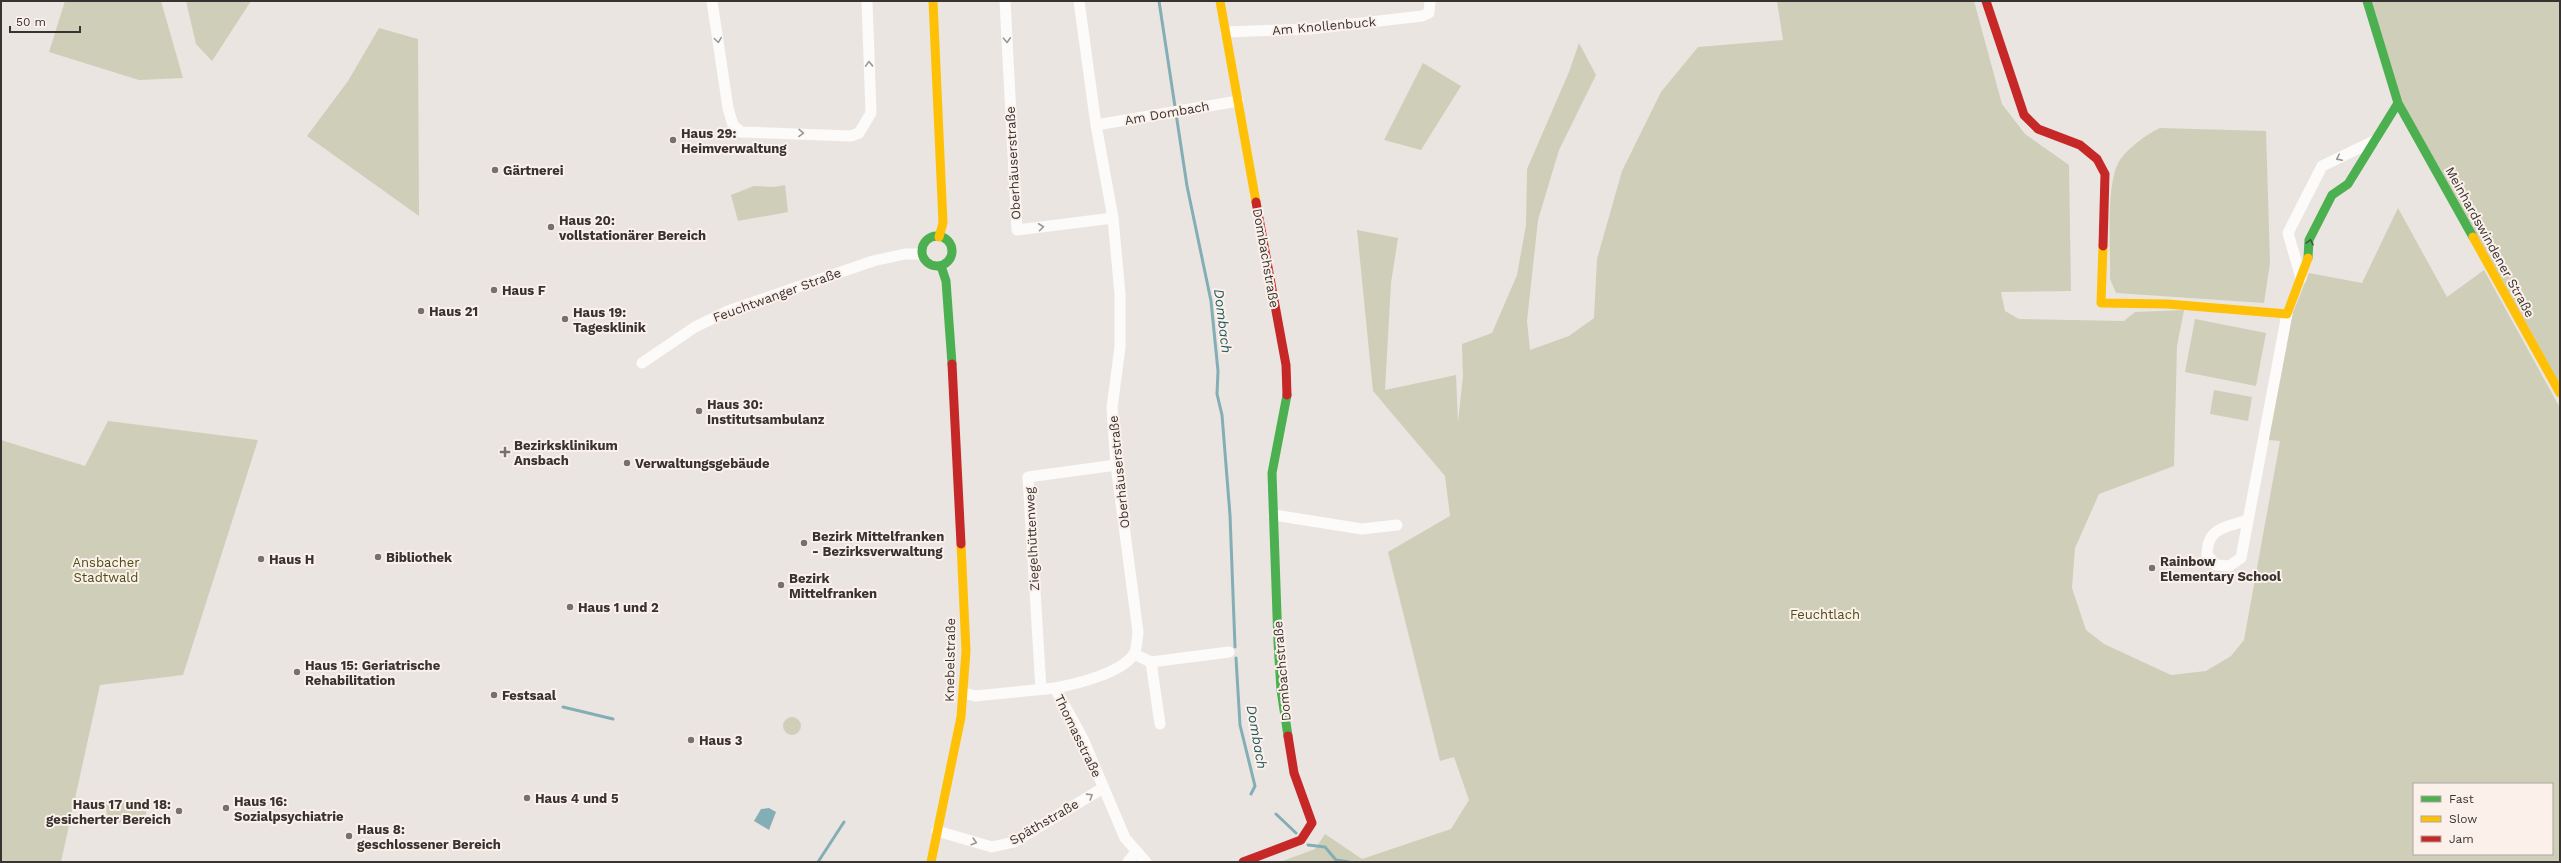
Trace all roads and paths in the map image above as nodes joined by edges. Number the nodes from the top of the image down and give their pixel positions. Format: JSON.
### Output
{"nodes":[{"id":1,"x":712,"y":1,"type":"edge"},
{"id":2,"x":867,"y":1,"type":"edge"},
{"id":3,"x":933,"y":1,"type":"edge"},
{"id":4,"x":1005,"y":1,"type":"edge"},
{"id":5,"x":1079,"y":1,"type":"edge"},
{"id":6,"x":1220,"y":1,"type":"edge"},
{"id":7,"x":1430,"y":1,"type":"edge"},
{"id":8,"x":1986,"y":1,"type":"edge"},
{"id":9,"x":2367,"y":1,"type":"edge"},
{"id":10,"x":1226,"y":32,"type":"junction"},
{"id":11,"x":1238,"y":101,"type":"junction"},
{"id":12,"x":2398,"y":103,"type":"junction"},
{"id":13,"x":1096,"y":125,"type":"junction"},
{"id":14,"x":2374,"y":141,"type":"junction"},
{"id":15,"x":1112,"y":218,"type":"junction"},
{"id":16,"x":939,"y":236,"type":"junction"},
{"id":17,"x":922,"y":254,"type":"junction"},
{"id":18,"x":941,"y":266,"type":"junction"},
{"id":19,"x":2301,"y":280,"type":"junction"},
{"id":20,"x":2287,"y":314,"type":"junction"},
{"id":21,"x":642,"y":363,"type":"dead end"},
{"id":22,"x":2560,"y":393,"type":"edge"},
{"id":23,"x":1116,"y":465,"type":"junction"},
{"id":24,"x":1274,"y":515,"type":"junction"},
{"id":25,"x":2248,"y":520,"type":"junction"},
{"id":26,"x":1396,"y":525,"type":"dead end"},
{"id":27,"x":1229,"y":652,"type":"dead end"},
{"id":28,"x":1134,"y":654,"type":"junction"},
{"id":29,"x":1151,"y":662,"type":"junction"},
{"id":30,"x":1055,"y":688,"type":"junction"},
{"id":31,"x":1041,"y":689,"type":"junction"},
{"id":32,"x":964,"y":693,"type":"junction"},
{"id":33,"x":1160,"y":724,"type":"dead end"},
{"id":34,"x":1103,"y":788,"type":"junction"},
{"id":35,"x":937,"y":831,"type":"junction"},
{"id":36,"x":1136,"y":852,"type":"junction"},
{"id":37,"x":930,"y":862,"type":"edge"},
{"id":38,"x":1128,"y":862,"type":"edge"},
{"id":39,"x":1146,"y":862,"type":"edge"},
{"id":40,"x":1243,"y":862,"type":"edge"}],
"edges":[{"from":1,"to":2,"type":"street","one_way":true},
{"from":3,"to":16,"type":"street"},
{"from":4,"to":15,"type":"street","name":"Oberhäuserstraße","one_way":true},
{"from":5,"to":13,"type":"street","name":"Oberhäuserstraße"},
{"from":6,"to":10,"type":"street","name":"Dombachstraße"},
{"from":7,"to":10,"type":"street","name":"Am Knollenbuck"},
{"from":8,"to":20,"type":"street"},
{"from":9,"to":12,"type":"street","name":"Meinhardswindener Straße"},
{"from":10,"to":11,"type":"street","name":"Dombachstraße"},
{"from":11,"to":13,"type":"street","name":"Am Dombach"},
{"from":11,"to":24,"type":"street","name":"Dombachstraße"},
{"from":12,"to":14,"type":"street"},
{"from":12,"to":22,"type":"street","name":"Meinhardswindener Straße"},
{"from":13,"to":15,"type":"street","name":"Oberhäuserstraße"},
{"from":19,"to":14,"type":"street","one_way":true},
{"from":14,"to":19,"type":"street","one_way":true},
{"from":15,"to":23,"type":"street","name":"Oberhäuserstraße"},
{"from":16,"to":17,"type":"street"},
{"from":16,"to":18,"type":"street"},
{"from":17,"to":18,"type":"street"},
{"from":17,"to":21,"type":"street","name":"Feuchtwanger Straße"},
{"from":18,"to":32,"type":"street","name":"Knebelstraße"},
{"from":19,"to":20,"type":"street"},
{"from":20,"to":25,"type":"street"},
{"from":23,"to":28,"type":"street","name":"Oberhäuserstraße"},
{"from":23,"to":31,"type":"street","name":"Ziegelhüttenweg"},
{"from":24,"to":26,"type":"street"},
{"from":24,"to":40,"type":"street","name":"Dombachstraße"},
{"from":25,"to":25,"type":"street"},
{"from":27,"to":29,"type":"street"},
{"from":28,"to":29,"type":"street"},
{"from":28,"to":30,"type":"street"},
{"from":29,"to":33,"type":"street"},
{"from":30,"to":31,"type":"street","name":"Thomasstraße"},
{"from":30,"to":34,"type":"street","name":"Thomasstraße"},
{"from":31,"to":32,"type":"street","name":"Thomasstraße"},
{"from":32,"to":35,"type":"street","name":"Knebelstraße"},
{"from":35,"to":34,"type":"street","name":"Späthstraße","one_way":true},
{"from":34,"to":36,"type":"street","name":"Thomasstraße"},
{"from":35,"to":37,"type":"street","name":"Knebelstraße"},
{"from":36,"to":38,"type":"street"},
{"from":36,"to":39,"type":"street","name":"Thomasstraße"}]}
